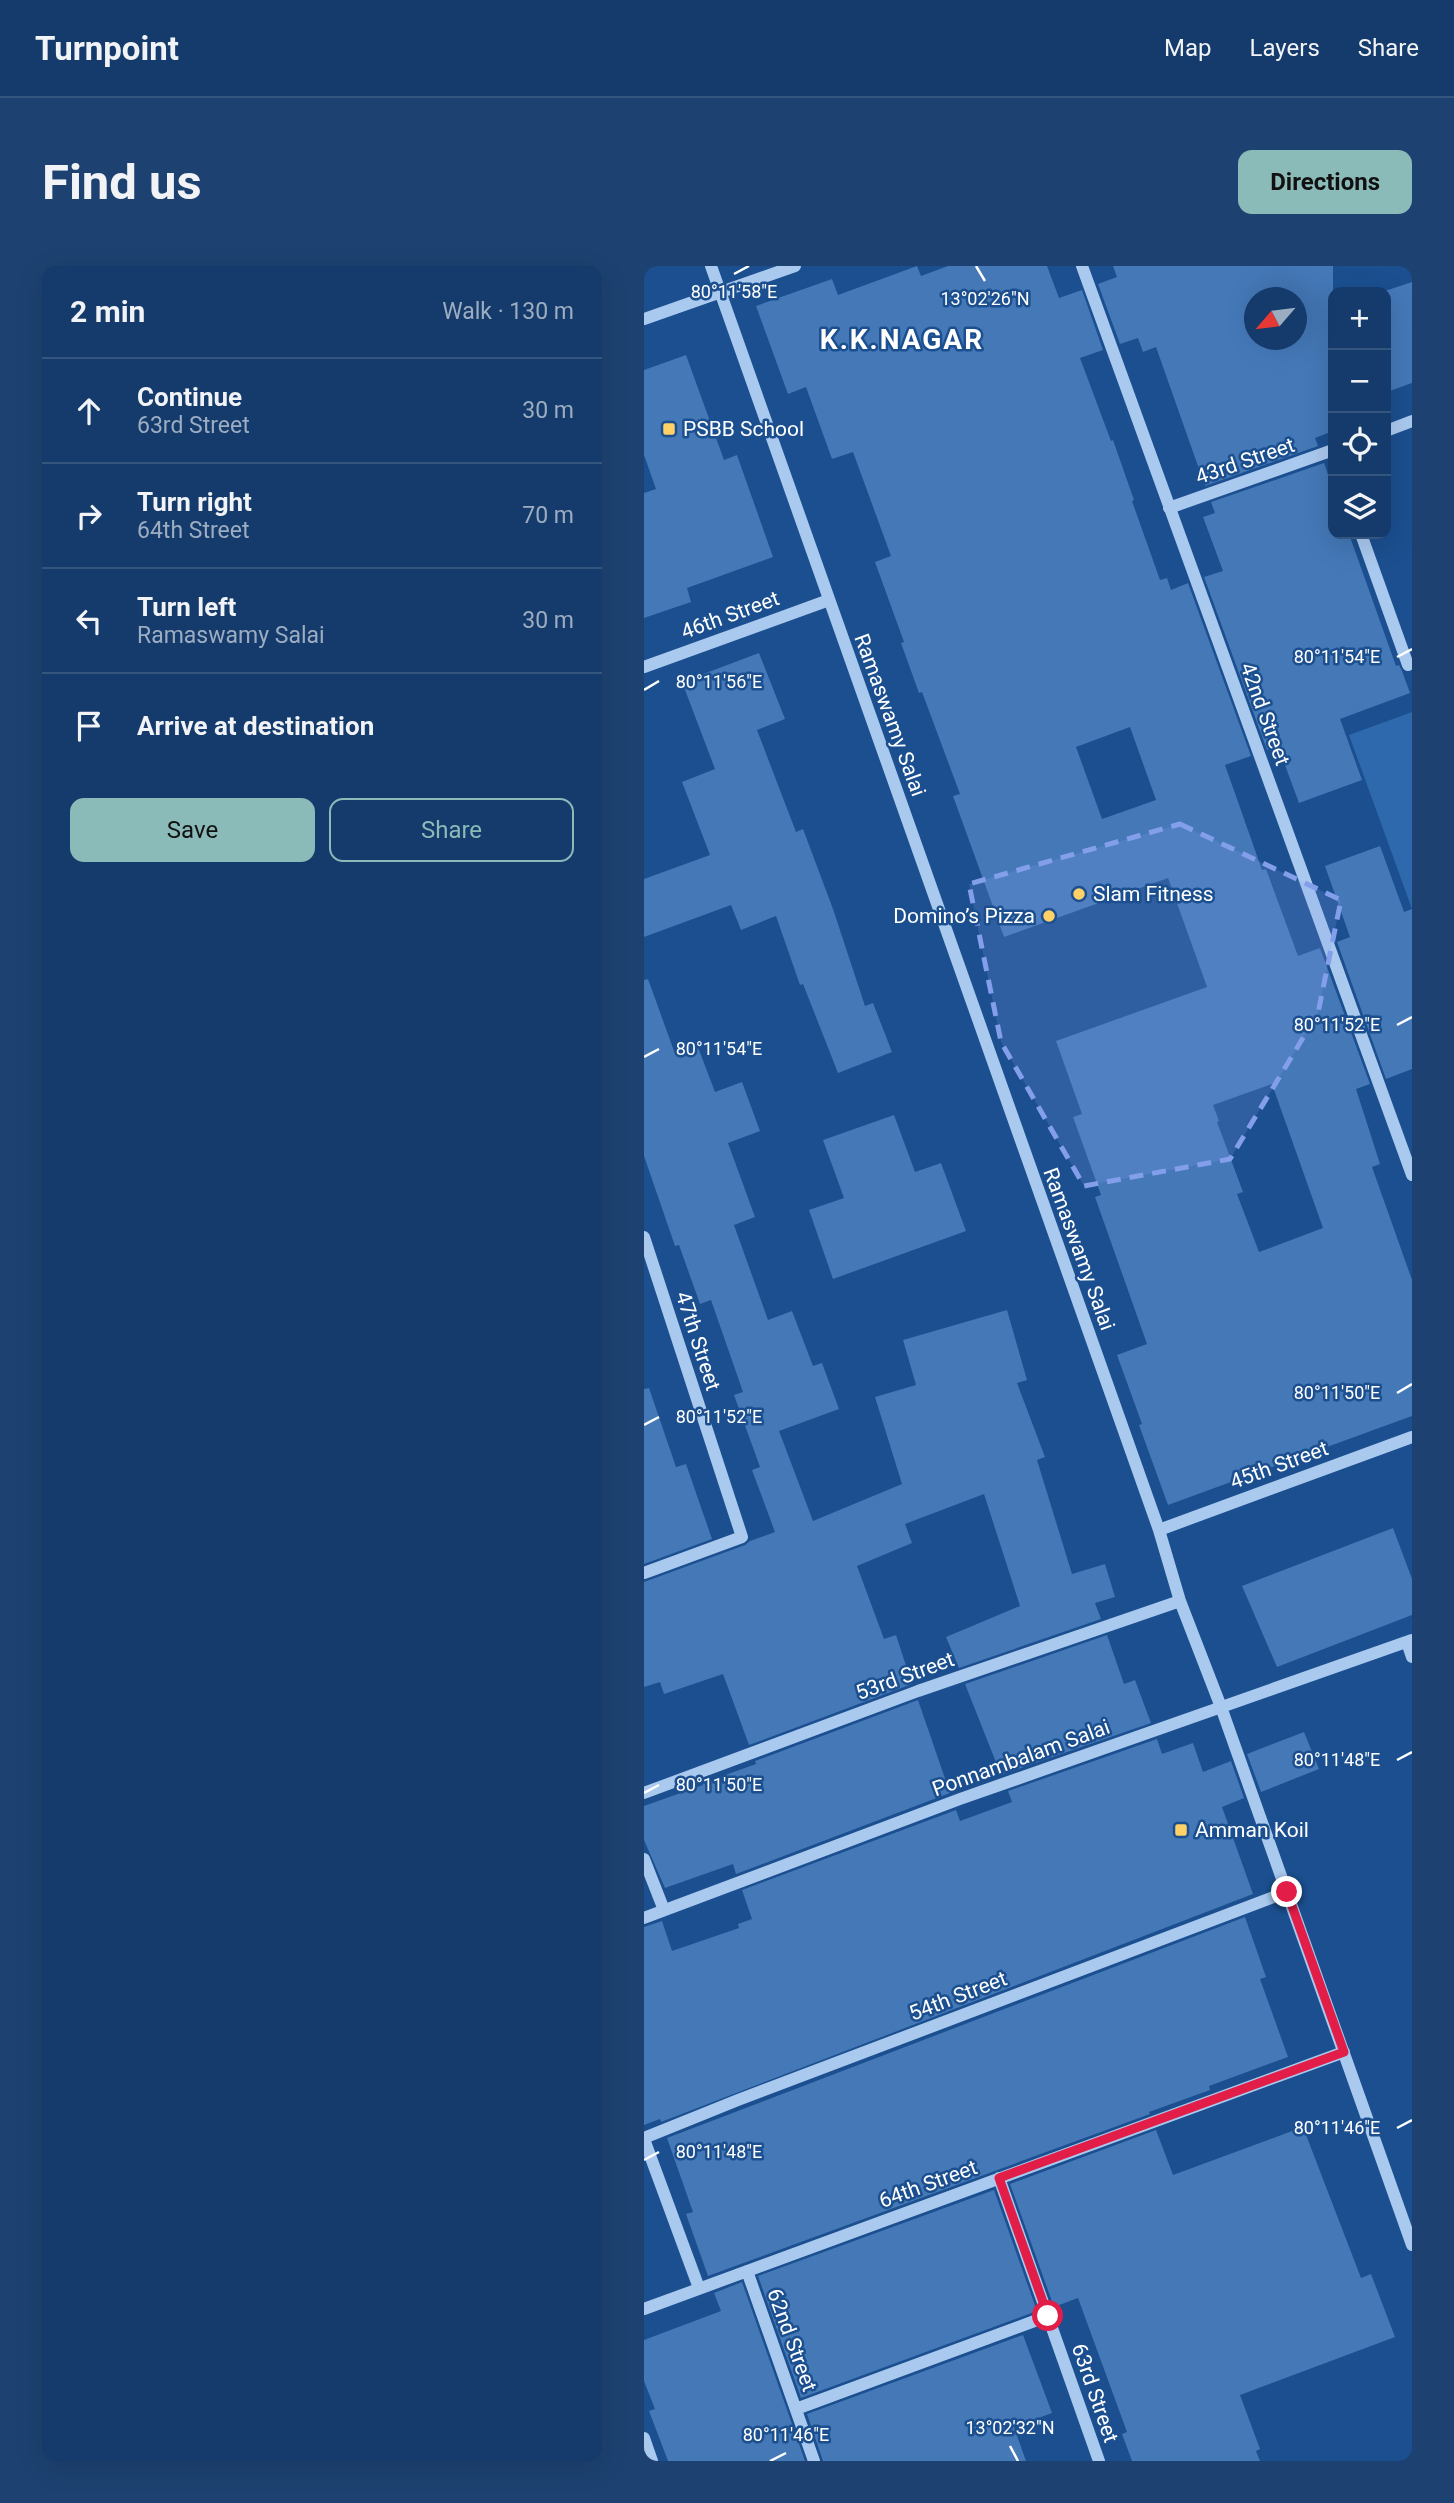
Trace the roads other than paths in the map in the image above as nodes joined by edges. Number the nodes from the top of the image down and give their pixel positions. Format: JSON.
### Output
{"nodes":[{"id":1,"x":711,"y":266,"type":"edge"},
{"id":2,"x":795,"y":266,"type":"edge"},
{"id":3,"x":1082,"y":266,"type":"edge"},
{"id":4,"x":720,"y":292,"type":"junction"},
{"id":5,"x":644,"y":319,"type":"edge"},
{"id":6,"x":1412,"y":421,"type":"edge"},
{"id":7,"x":1391,"y":429,"type":"edge"},
{"id":8,"x":1328,"y":455,"type":"edge"},
{"id":9,"x":1169,"y":508,"type":"junction"},
{"id":10,"x":1363,"y":539,"type":"edge"},
{"id":11,"x":829,"y":600,"type":"junction"},
{"id":12,"x":1408,"y":665,"type":"dead end"},
{"id":13,"x":644,"y":667,"type":"edge"},
{"id":14,"x":1412,"y":1175,"type":"edge"},
{"id":15,"x":644,"y":1237,"type":"edge"},
{"id":16,"x":1412,"y":1437,"type":"edge"},
{"id":17,"x":1159,"y":1530,"type":"junction"},
{"id":18,"x":644,"y":1573,"type":"edge"},
{"id":19,"x":1180,"y":1601,"type":"junction"},
{"id":20,"x":1409,"y":1641,"type":"edge"},
{"id":21,"x":1412,"y":1657,"type":"edge"},
{"id":22,"x":1221,"y":1707,"type":"junction"},
{"id":23,"x":644,"y":1793,"type":"edge"},
{"id":24,"x":644,"y":1859,"type":"edge"},
{"id":25,"x":1287,"y":1892,"type":"junction"},
{"id":26,"x":664,"y":1910,"type":"junction"},
{"id":27,"x":644,"y":1917,"type":"edge"},
{"id":28,"x":1344,"y":2052,"type":"junction"},
{"id":29,"x":644,"y":2139,"type":"edge"},
{"id":30,"x":999,"y":2178,"type":"junction"},
{"id":31,"x":1412,"y":2245,"type":"edge"},
{"id":32,"x":747,"y":2271,"type":"junction"},
{"id":33,"x":699,"y":2288,"type":"junction"},
{"id":34,"x":644,"y":2309,"type":"edge"},
{"id":35,"x":1048,"y":2316,"type":"junction"},
{"id":36,"x":796,"y":2409,"type":"junction"},
{"id":37,"x":644,"y":2438,"type":"edge"},
{"id":38,"x":652,"y":2461,"type":"edge"},
{"id":39,"x":814,"y":2461,"type":"edge"},
{"id":40,"x":1099,"y":2461,"type":"edge"}],
"edges":[{"from":1,"to":4,"type":"street","name":"Ramaswamy Salai"},
{"from":2,"to":4,"type":"street"},
{"from":3,"to":9,"type":"street","name":"42nd Street"},
{"from":4,"to":5,"type":"street"},
{"from":4,"to":11,"type":"street","name":"Ramaswamy Salai"},
{"from":6,"to":7,"type":"street"},
{"from":8,"to":9,"type":"street","name":"43rd Street"},
{"from":9,"to":14,"type":"street","name":"42nd Street"},
{"from":10,"to":12,"type":"street"},
{"from":11,"to":13,"type":"street","name":"46th Street"},
{"from":11,"to":17,"type":"street","name":"Ramaswamy Salai"},
{"from":15,"to":18,"type":"street","name":"47th Street"},
{"from":16,"to":17,"type":"street","name":"45th Street"},
{"from":17,"to":19,"type":"street","name":"Ramaswamy Salai"},
{"from":19,"to":22,"type":"street","name":"Ramaswamy Salai"},
{"from":19,"to":23,"type":"street","name":"53rd Street"},
{"from":20,"to":21,"type":"street"},
{"from":20,"to":22,"type":"street","name":"Ponnambalam Salai"},
{"from":22,"to":25,"type":"street","name":"Ramaswamy Salai"},
{"from":22,"to":26,"type":"street","name":"Ponnambalam Salai"},
{"from":24,"to":26,"type":"street"},
{"from":25,"to":28,"type":"street","name":"Ramaswamy Salai"},
{"from":25,"to":29,"type":"street","name":"54th Street"},
{"from":26,"to":27,"type":"street","name":"Ponnambalam Salai"},
{"from":28,"to":30,"type":"street","name":"64th Street"},
{"from":28,"to":31,"type":"street","name":"Ramaswamy Salai"},
{"from":29,"to":33,"type":"street"},
{"from":30,"to":32,"type":"street","name":"64th Street"},
{"from":30,"to":35,"type":"street","name":"63rd Street"},
{"from":32,"to":33,"type":"street","name":"64th Street"},
{"from":32,"to":36,"type":"street","name":"62nd Street"},
{"from":33,"to":34,"type":"street","name":"64th Street"},
{"from":35,"to":36,"type":"street"},
{"from":35,"to":40,"type":"street","name":"63rd Street"},
{"from":36,"to":39,"type":"street","name":"62nd Street"},
{"from":37,"to":38,"type":"street"}]}
